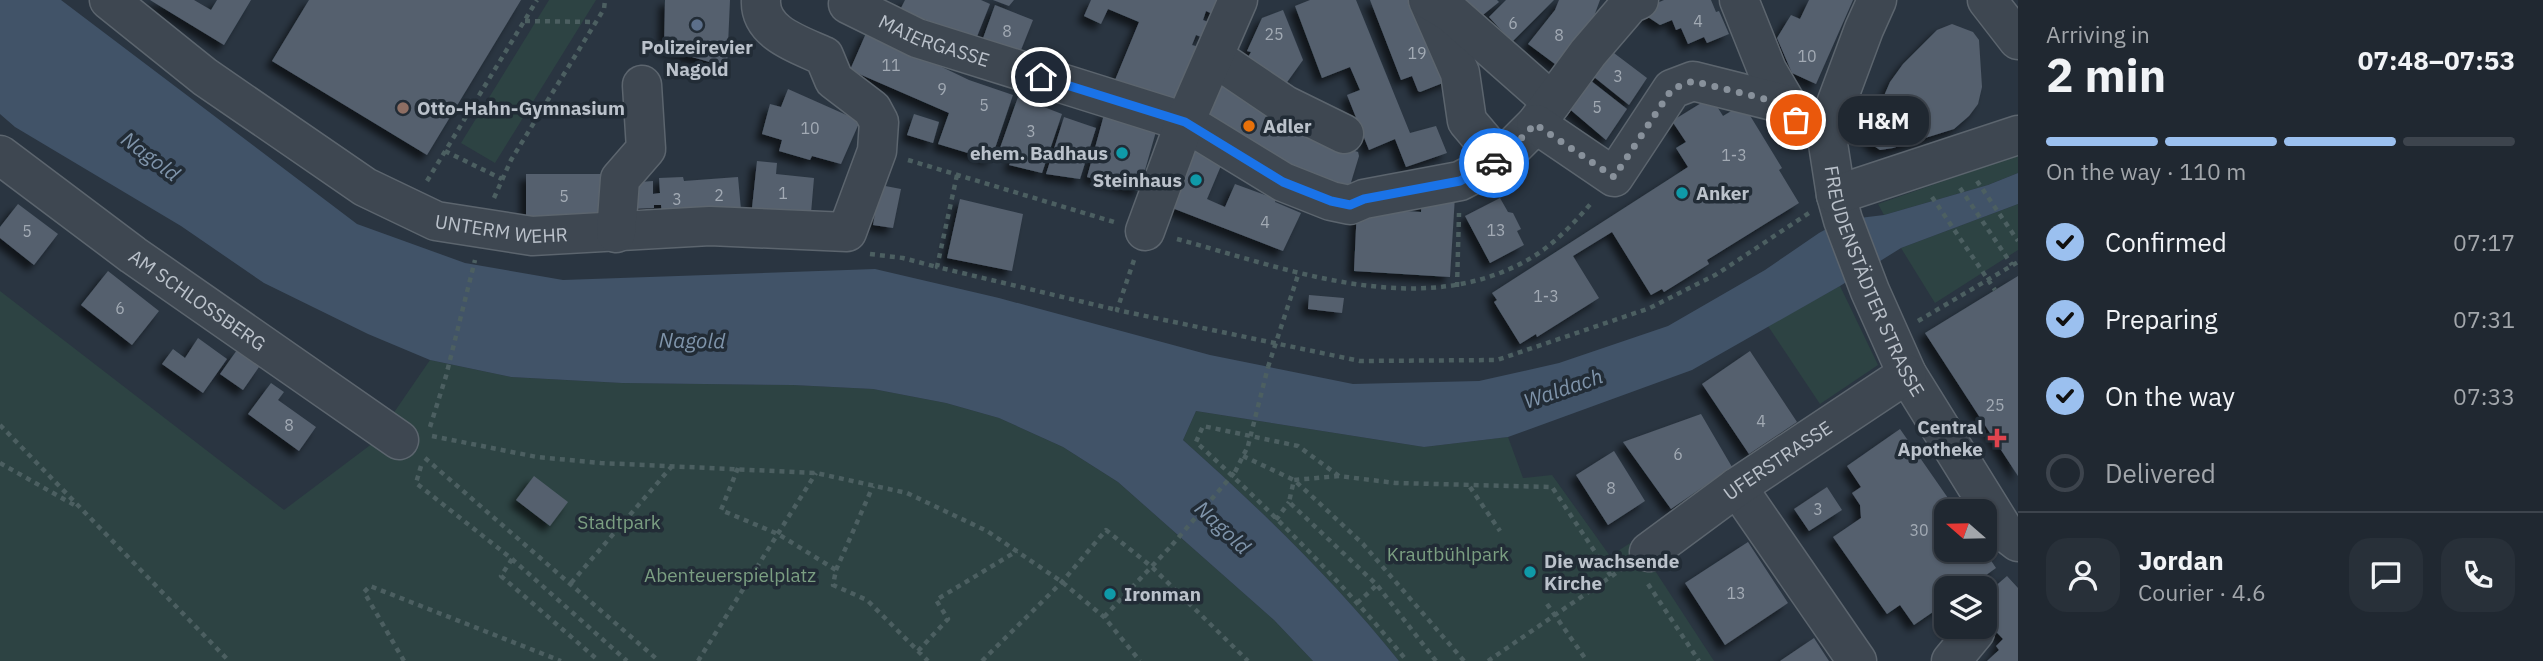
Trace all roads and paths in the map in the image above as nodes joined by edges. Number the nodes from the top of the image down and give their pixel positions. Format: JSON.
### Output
{"nodes":[{"id":1,"x":109,"y":0,"type":"edge"},
{"id":2,"x":537,"y":0,"type":"edge"},
{"id":3,"x":605,"y":0,"type":"edge"},
{"id":4,"x":761,"y":0,"type":"edge"},
{"id":5,"x":1238,"y":0,"type":"edge"},
{"id":6,"x":1428,"y":0,"type":"edge"},
{"id":7,"x":1639,"y":0,"type":"edge"},
{"id":8,"x":1877,"y":0,"type":"edge"},
{"id":9,"x":1987,"y":0,"type":"edge"},
{"id":10,"x":848,"y":2,"type":"edge"},
{"id":11,"x":1746,"y":3,"type":"edge"},
{"id":12,"x":524,"y":21,"type":"junction"},
{"id":13,"x":595,"y":23,"type":"junction"},
{"id":14,"x":2018,"y":40,"type":"edge"},
{"id":15,"x":824,"y":56,"type":"junction"},
{"id":16,"x":1214,"y":57,"type":"junction"},
{"id":17,"x":1504,"y":60,"type":"junction"},
{"id":18,"x":642,"y":85,"type":"dead end"},
{"id":19,"x":1463,"y":95,"type":"junction"},
{"id":20,"x":1785,"y":104,"type":"junction"},
{"id":21,"x":1544,"y":113,"type":"junction"},
{"id":22,"x":1185,"y":122,"type":"junction"},
{"id":23,"x":1826,"y":131,"type":"junction"},
{"id":24,"x":1344,"y":134,"type":"dead end"},
{"id":25,"x":2018,"y":135,"type":"edge"},
{"id":26,"x":878,"y":136,"type":"junction"},
{"id":27,"x":445,"y":151,"type":"junction"},
{"id":28,"x":0,"y":155,"type":"edge"},
{"id":29,"x":1500,"y":160,"type":"junction"},
{"id":30,"x":957,"y":175,"type":"junction"},
{"id":31,"x":1974,"y":176,"type":"dead end"},
{"id":32,"x":1614,"y":177,"type":"junction"},
{"id":33,"x":502,"y":179,"type":"junction"},
{"id":34,"x":1460,"y":181,"type":"junction"},
{"id":35,"x":1957,"y":184,"type":"dead end"},
{"id":36,"x":1926,"y":188,"type":"dead end"},
{"id":37,"x":1839,"y":207,"type":"junction"},
{"id":38,"x":411,"y":209,"type":"junction"},
{"id":39,"x":1145,"y":231,"type":"junction"},
{"id":40,"x":616,"y":233,"type":"junction"},
{"id":41,"x":2018,"y":241,"type":"edge"},
{"id":42,"x":478,"y":244,"type":"junction"},
{"id":43,"x":2018,"y":262,"type":"edge"},
{"id":44,"x":2012,"y":265,"type":"junction"},
{"id":45,"x":1298,"y":271,"type":"junction"},
{"id":46,"x":1988,"y":280,"type":"junction"},
{"id":47,"x":1457,"y":287,"type":"junction"},
{"id":48,"x":1995,"y":290,"type":"dead end"},
{"id":49,"x":1117,"y":310,"type":"junction"},
{"id":50,"x":1890,"y":338,"type":"junction"},
{"id":51,"x":1274,"y":343,"type":"junction"},
{"id":52,"x":1907,"y":374,"type":"junction"},
{"id":53,"x":0,"y":425,"type":"edge"},
{"id":54,"x":399,"y":440,"type":"dead end"},
{"id":55,"x":1243,"y":456,"type":"junction"},
{"id":56,"x":0,"y":463,"type":"edge"},
{"id":57,"x":673,"y":464,"type":"junction"},
{"id":58,"x":738,"y":468,"type":"junction"},
{"id":59,"x":816,"y":473,"type":"junction"},
{"id":60,"x":1339,"y":476,"type":"junction"},
{"id":61,"x":1294,"y":480,"type":"junction"},
{"id":62,"x":873,"y":486,"type":"junction"},
{"id":63,"x":1469,"y":487,"type":"junction"},
{"id":64,"x":1737,"y":487,"type":"junction"},
{"id":65,"x":1289,"y":502,"type":"junction"},
{"id":66,"x":81,"y":509,"type":"junction"},
{"id":67,"x":1276,"y":520,"type":"junction"},
{"id":68,"x":1500,"y":531,"type":"dead end"},
{"id":69,"x":778,"y":534,"type":"junction"},
{"id":70,"x":2018,"y":542,"type":"edge"},
{"id":71,"x":1017,"y":551,"type":"junction"},
{"id":72,"x":1641,"y":557,"type":"junction"},
{"id":73,"x":512,"y":559,"type":"junction"},
{"id":74,"x":1152,"y":567,"type":"junction"},
{"id":75,"x":836,"y":569,"type":"junction"},
{"id":76,"x":1611,"y":576,"type":"junction"},
{"id":77,"x":1062,"y":582,"type":"junction"},
{"id":78,"x":571,"y":583,"type":"junction"},
{"id":79,"x":1377,"y":585,"type":"junction"},
{"id":80,"x":1357,"y":603,"type":"junction"},
{"id":81,"x":1547,"y":604,"type":"dead end"},
{"id":82,"x":1555,"y":615,"type":"junction"},
{"id":83,"x":1104,"y":617,"type":"junction"},
{"id":84,"x":1969,"y":639,"type":"edge"},
{"id":85,"x":918,"y":651,"type":"junction"},
{"id":86,"x":229,"y":661,"type":"edge"},
{"id":87,"x":404,"y":661,"type":"edge"},
{"id":88,"x":561,"y":661,"type":"edge"},
{"id":89,"x":599,"y":661,"type":"edge"},
{"id":90,"x":627,"y":661,"type":"edge"},
{"id":91,"x":659,"y":661,"type":"edge"},
{"id":92,"x":698,"y":661,"type":"edge"},
{"id":93,"x":928,"y":661,"type":"edge"},
{"id":94,"x":982,"y":661,"type":"edge"},
{"id":95,"x":1140,"y":661,"type":"edge"},
{"id":96,"x":1248,"y":661,"type":"edge"},
{"id":97,"x":1407,"y":661,"type":"edge"},
{"id":98,"x":1436,"y":661,"type":"edge"},
{"id":99,"x":1464,"y":661,"type":"edge"},
{"id":100,"x":1489,"y":661,"type":"edge"},
{"id":101,"x":1587,"y":661,"type":"edge"},
{"id":102,"x":1699,"y":661,"type":"edge"},
{"id":103,"x":1857,"y":661,"type":"edge"},
{"id":104,"x":1951,"y":661,"type":"edge"}],
"edges":[{"from":1,"to":38,"type":"street","name":"UNTERM WEHR"},
{"from":2,"to":12,"type":"path"},
{"from":3,"to":13,"type":"path"},
{"from":4,"to":15,"type":"street"},
{"from":5,"to":16,"type":"street"},
{"from":6,"to":17,"type":"street"},
{"from":6,"to":19,"type":"street"},
{"from":7,"to":21,"type":"street","name":"MAIERGASSE"},
{"from":8,"to":23,"type":"street","name":"FREUDENSTÄDTER STRASSE"},
{"from":9,"to":14,"type":"street"},
{"from":10,"to":15,"type":"street"},
{"from":10,"to":22,"type":"street","name":"MAIERGASSE"},
{"from":11,"to":20,"type":"street"},
{"from":12,"to":13,"type":"path"},
{"from":12,"to":27,"type":"path"},
{"from":13,"to":33,"type":"path"},
{"from":15,"to":26,"type":"street"},
{"from":16,"to":22,"type":"street"},
{"from":16,"to":24,"type":"street"},
{"from":17,"to":19,"type":"street"},
{"from":17,"to":21,"type":"street"},
{"from":18,"to":40,"type":"street"},
{"from":19,"to":29,"type":"street"},
{"from":20,"to":23,"type":"street"},
{"from":20,"to":32,"type":"street"},
{"from":21,"to":29,"type":"street","name":"MAIERGASSE"},
{"from":21,"to":32,"type":"street"},
{"from":22,"to":34,"type":"street","name":"MAIERGASSE"},
{"from":22,"to":39,"type":"street"},
{"from":23,"to":37,"type":"street","name":"FREUDENSTÄDTER STRASSE"},
{"from":25,"to":37,"type":"street"},
{"from":26,"to":30,"type":"path"},
{"from":26,"to":40,"type":"street","name":"UNTERM WEHR"},
{"from":27,"to":33,"type":"path"},
{"from":27,"to":38,"type":"path"},
{"from":28,"to":54,"type":"street","name":"AM SCHLOSSBERG"},
{"from":29,"to":34,"type":"street","name":"MAIERGASSE"},
{"from":30,"to":39,"type":"path"},
{"from":30,"to":49,"type":"path"},
{"from":31,"to":41,"type":"path"},
{"from":32,"to":47,"type":"path"},
{"from":33,"to":42,"type":"path"},
{"from":34,"to":47,"type":"path"},
{"from":35,"to":44,"type":"path"},
{"from":36,"to":46,"type":"path"},
{"from":37,"to":50,"type":"street","name":"FREUDENSTÄDTER STRASSE"},
{"from":37,"to":51,"type":"path"},
{"from":38,"to":42,"type":"street","name":"UNTERM WEHR"},
{"from":39,"to":45,"type":"path"},
{"from":39,"to":49,"type":"path"},
{"from":40,"to":42,"type":"street","name":"UNTERM WEHR"},
{"from":42,"to":57,"type":"path"},
{"from":43,"to":44,"type":"path"},
{"from":44,"to":46,"type":"path"},
{"from":45,"to":47,"type":"path"},
{"from":45,"to":51,"type":"path"},
{"from":46,"to":48,"type":"path"},
{"from":46,"to":50,"type":"path"},
{"from":49,"to":51,"type":"path"},
{"from":50,"to":52,"type":"street","name":"FREUDENSTÄDTER STRASSE"},
{"from":51,"to":55,"type":"path","bridge":true},
{"from":52,"to":64,"type":"street","name":"UFERSTRASSE"},
{"from":52,"to":70,"type":"street","name":"FREUDENSTÄDTER STRASSE"},
{"from":53,"to":66,"type":"path"},
{"from":55,"to":61,"type":"path"},
{"from":55,"to":74,"type":"path","bridge":true},
{"from":56,"to":66,"type":"path"},
{"from":57,"to":58,"type":"path"},
{"from":57,"to":78,"type":"path"},
{"from":58,"to":59,"type":"path"},
{"from":58,"to":69,"type":"path"},
{"from":59,"to":62,"type":"path"},
{"from":59,"to":69,"type":"path"},
{"from":60,"to":61,"type":"path"},
{"from":60,"to":63,"type":"path"},
{"from":60,"to":67,"type":"path"},
{"from":61,"to":65,"type":"path"},
{"from":61,"to":99,"type":"path"},
{"from":62,"to":71,"type":"path"},
{"from":62,"to":75,"type":"path"},
{"from":63,"to":68,"type":"path"},
{"from":63,"to":76,"type":"path"},
{"from":64,"to":72,"type":"street","name":"UFERSTRASSE"},
{"from":64,"to":103,"type":"street"},
{"from":65,"to":67,"type":"path"},
{"from":65,"to":79,"type":"path"},
{"from":66,"to":86,"type":"path"},
{"from":67,"to":80,"type":"path"},
{"from":69,"to":75,"type":"path"},
{"from":69,"to":92,"type":"path"},
{"from":71,"to":77,"type":"path"},
{"from":71,"to":85,"type":"path"},
{"from":72,"to":76,"type":"path"},
{"from":72,"to":102,"type":"path"},
{"from":73,"to":78,"type":"path"},
{"from":73,"to":89,"type":"path"},
{"from":73,"to":90,"type":"path"},
{"from":74,"to":77,"type":"path"},
{"from":74,"to":83,"type":"path"},
{"from":74,"to":96,"type":"path"},
{"from":75,"to":85,"type":"path"},
{"from":76,"to":82,"type":"path"},
{"from":77,"to":83,"type":"path"},
{"from":77,"to":94,"type":"path"},
{"from":78,"to":91,"type":"path"},
{"from":79,"to":80,"type":"path"},
{"from":79,"to":98,"type":"path"},
{"from":80,"to":97,"type":"path"},
{"from":81,"to":82,"type":"path"},
{"from":82,"to":100,"type":"path"},
{"from":82,"to":101,"type":"path"},
{"from":83,"to":95,"type":"path"},
{"from":84,"to":104,"type":"street"},
{"from":85,"to":93,"type":"path"},
{"from":87,"to":88,"type":"path"}]}
